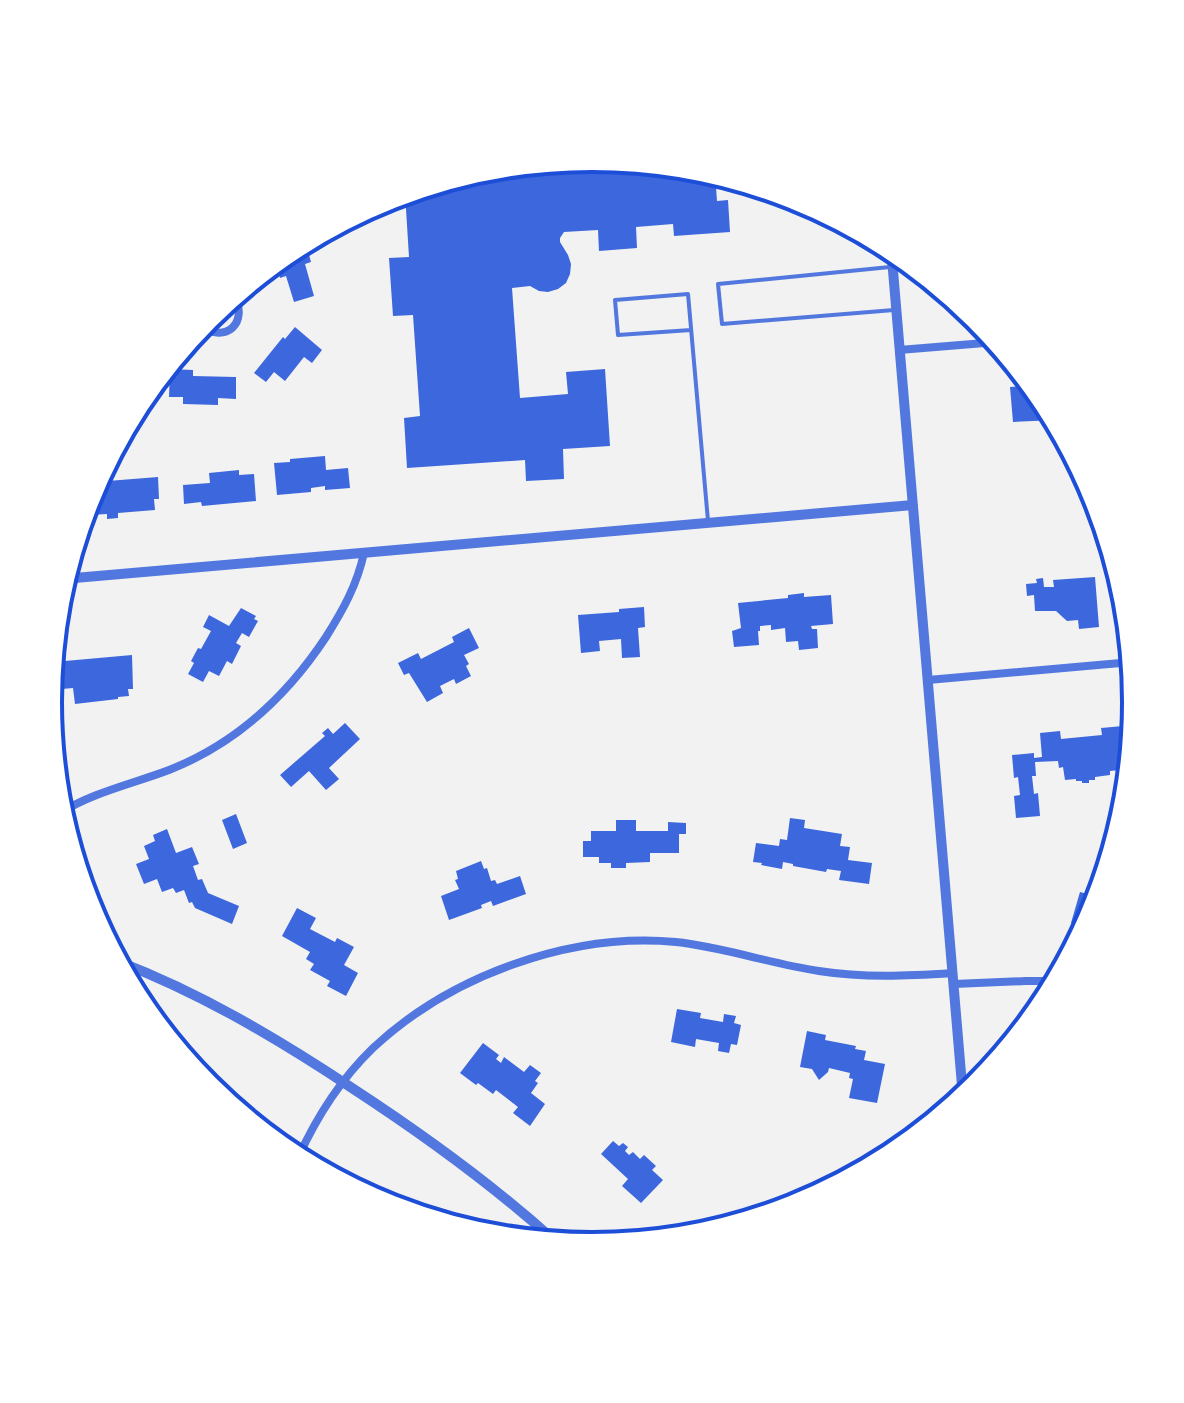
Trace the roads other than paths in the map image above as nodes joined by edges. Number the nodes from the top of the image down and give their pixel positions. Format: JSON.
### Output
{"nodes":[{"id":1,"x":893,"y":267,"type":"joint"},
{"id":2,"x":238,"y":307,"type":"edge"},
{"id":3,"x":896,"y":310,"type":"junction"},
{"id":4,"x":691,"y":330,"type":"junction"},
{"id":5,"x":212,"y":332,"type":"edge"},
{"id":6,"x":982,"y":343,"type":"edge"},
{"id":7,"x":899,"y":350,"type":"junction"},
{"id":8,"x":913,"y":505,"type":"junction"},
{"id":9,"x":708,"y":523,"type":"junction"},
{"id":10,"x":364,"y":553,"type":"junction"},
{"id":11,"x":77,"y":578,"type":"edge"},
{"id":12,"x":1121,"y":663,"type":"edge"},
{"id":13,"x":928,"y":680,"type":"junction"},
{"id":14,"x":72,"y":806,"type":"edge"},
{"id":15,"x":135,"y":969,"type":"edge"},
{"id":16,"x":953,"y":978,"type":"junction"},
{"id":17,"x":1042,"y":981,"type":"edge"},
{"id":18,"x":343,"y":1081,"type":"junction"},
{"id":19,"x":962,"y":1081,"type":"edge"},
{"id":20,"x":303,"y":1145,"type":"edge"},
{"id":21,"x":541,"y":1229,"type":"edge"}],
"edges":[{"from":1,"to":3,"type":"street"},
{"from":1,"to":3,"type":"lane"},
{"from":2,"to":5,"type":"street"},
{"from":3,"to":7,"type":"street"},
{"from":4,"to":4,"type":"lane"},
{"from":4,"to":9,"type":"lane"},
{"from":6,"to":7,"type":"street"},
{"from":7,"to":8,"type":"street"},
{"from":8,"to":9,"type":"street"},
{"from":8,"to":13,"type":"street"},
{"from":9,"to":10,"type":"street"},
{"from":10,"to":11,"type":"street"},
{"from":10,"to":14,"type":"street"},
{"from":12,"to":13,"type":"street"},
{"from":13,"to":16,"type":"street"},
{"from":15,"to":18,"type":"street"},
{"from":16,"to":17,"type":"street"},
{"from":16,"to":18,"type":"street"},
{"from":16,"to":19,"type":"street"},
{"from":18,"to":20,"type":"street"},
{"from":18,"to":21,"type":"street"}]}
